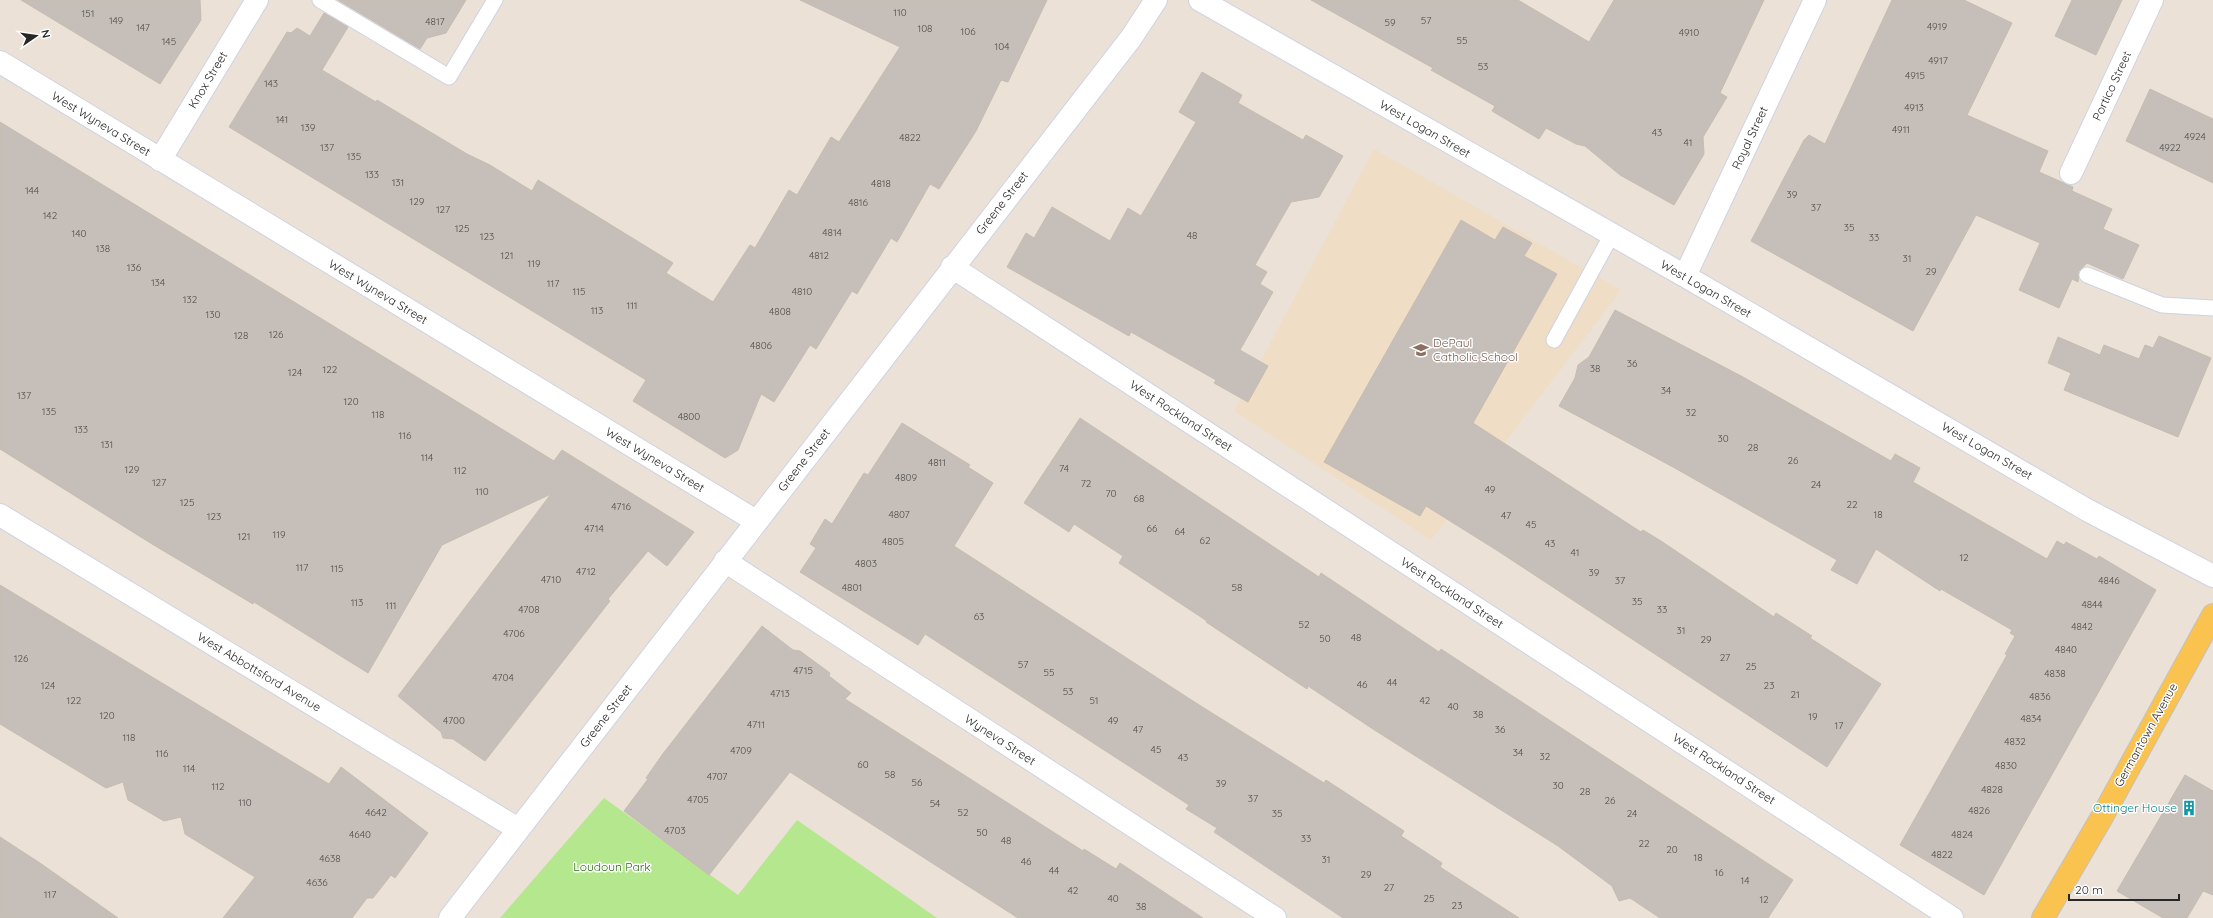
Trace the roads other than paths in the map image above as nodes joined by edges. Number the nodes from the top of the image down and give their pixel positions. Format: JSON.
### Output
{"nodes":[{"id":1,"x":257,"y":0,"type":"edge"},
{"id":2,"x":320,"y":0,"type":"edge"},
{"id":3,"x":495,"y":0,"type":"edge"},
{"id":4,"x":1156,"y":0,"type":"edge"},
{"id":5,"x":1200,"y":0,"type":"edge"},
{"id":6,"x":1815,"y":0,"type":"edge"},
{"id":7,"x":2152,"y":0,"type":"edge"},
{"id":8,"x":0,"y":62,"type":"edge"},
{"id":9,"x":160,"y":160,"type":"junction"},
{"id":10,"x":2071,"y":173,"type":"dead end"},
{"id":11,"x":1611,"y":236,"type":"junction"},
{"id":12,"x":952,"y":267,"type":"junction"},
{"id":13,"x":2087,"y":275,"type":"dead end"},
{"id":14,"x":1684,"y":276,"type":"junction"},
{"id":15,"x":2213,"y":308,"type":"edge"},
{"id":16,"x":1554,"y":340,"type":"dead end"},
{"id":17,"x":0,"y":515,"type":"edge"},
{"id":18,"x":756,"y":521,"type":"junction"},
{"id":19,"x":726,"y":561,"type":"junction"},
{"id":20,"x":2213,"y":576,"type":"edge"},
{"id":21,"x":2213,"y":615,"type":"edge"},
{"id":22,"x":518,"y":829,"type":"junction"},
{"id":23,"x":450,"y":918,"type":"edge"},
{"id":24,"x":1275,"y":918,"type":"edge"},
{"id":25,"x":1952,"y":918,"type":"edge"},
{"id":26,"x":2043,"y":918,"type":"edge"}],
"edges":[{"from":1,"to":9,"type":"street","name":"Knox Street"},
{"from":2,"to":3,"type":"lane"},
{"from":4,"to":12,"type":"street","name":"Greene Street"},
{"from":5,"to":11,"type":"street","name":"West Logan Street"},
{"from":6,"to":14,"type":"street","name":"Royal Street"},
{"from":7,"to":10,"type":"street","name":"Portico Street"},
{"from":8,"to":9,"type":"street","name":"West Wyneva Street"},
{"from":9,"to":18,"type":"street","name":"West Wyneva Street"},
{"from":11,"to":14,"type":"street","name":"West Logan Street"},
{"from":11,"to":16,"type":"lane"},
{"from":12,"to":18,"type":"street","name":"Greene Street"},
{"from":12,"to":25,"type":"street","name":"West Rockland Street"},
{"from":13,"to":15,"type":"lane"},
{"from":14,"to":20,"type":"street","name":"West Logan Street"},
{"from":17,"to":22,"type":"street","name":"West Abbottsford Avenue"},
{"from":18,"to":19,"type":"street","name":"Greene Street"},
{"from":19,"to":22,"type":"street","name":"Greene Street"},
{"from":19,"to":24,"type":"street","name":"Wyneva Street"},
{"from":21,"to":26,"type":"main road","name":"Germantown Avenue"},
{"from":22,"to":23,"type":"street","name":"Greene Street"}]}
